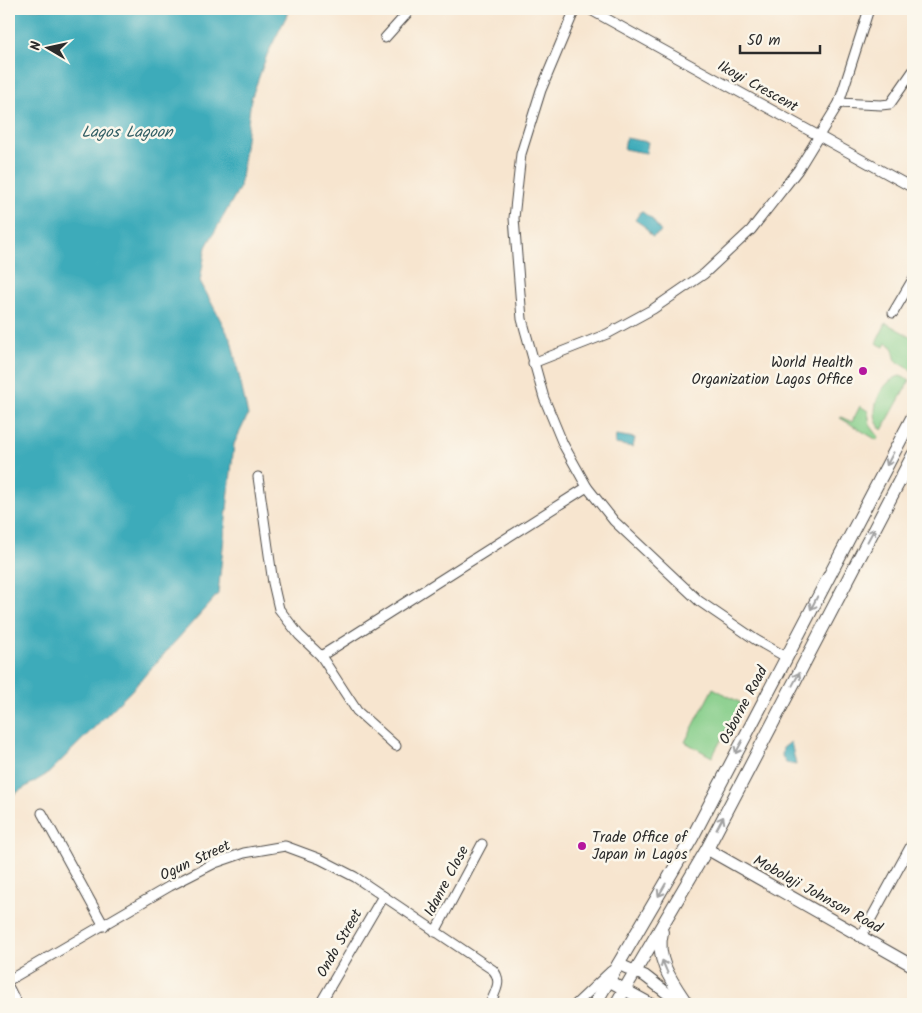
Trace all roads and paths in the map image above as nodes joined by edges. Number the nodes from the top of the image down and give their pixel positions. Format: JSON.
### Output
{"nodes":[{"id":1,"x":411,"y":9,"type":"edge"},
{"id":2,"x":575,"y":9,"type":"edge"},
{"id":3,"x":589,"y":9,"type":"edge"},
{"id":4,"x":869,"y":9,"type":"edge"},
{"id":5,"x":385,"y":38,"type":"dead end"},
{"id":6,"x":913,"y":71,"type":"edge"},
{"id":7,"x":839,"y":102,"type":"junction"},
{"id":8,"x":819,"y":136,"type":"junction"},
{"id":9,"x":913,"y":188,"type":"edge"},
{"id":10,"x":913,"y":279,"type":"edge"},
{"id":11,"x":893,"y":313,"type":"dead end"},
{"id":12,"x":533,"y":364,"type":"junction"},
{"id":13,"x":913,"y":416,"type":"edge"},
{"id":14,"x":913,"y":455,"type":"edge"},
{"id":15,"x":258,"y":477,"type":"dead end"},
{"id":16,"x":587,"y":487,"type":"junction"},
{"id":17,"x":322,"y":656,"type":"junction"},
{"id":18,"x":786,"y":657,"type":"junction"},
{"id":19,"x":396,"y":746,"type":"dead end"},
{"id":20,"x":42,"y":813,"type":"dead end"},
{"id":21,"x":913,"y":842,"type":"edge"},
{"id":22,"x":482,"y":844,"type":"dead end"},
{"id":23,"x":706,"y":849,"type":"junction"},
{"id":24,"x":383,"y":896,"type":"junction"},
{"id":25,"x":104,"y":926,"type":"junction"},
{"id":26,"x":664,"y":926,"type":"junction"},
{"id":27,"x":435,"y":932,"type":"junction"},
{"id":28,"x":862,"y":935,"type":"junction"},
{"id":29,"x":618,"y":964,"type":"junction"},
{"id":30,"x":913,"y":966,"type":"edge"},
{"id":31,"x":636,"y":972,"type":"junction"},
{"id":32,"x":9,"y":980,"type":"edge"},
{"id":33,"x":608,"y":981,"type":"junction"},
{"id":34,"x":9,"y":988,"type":"edge"},
{"id":35,"x":625,"y":989,"type":"junction"},
{"id":36,"x":17,"y":1004,"type":"edge"},
{"id":37,"x":320,"y":1004,"type":"edge"},
{"id":38,"x":490,"y":1004,"type":"edge"},
{"id":39,"x":576,"y":1004,"type":"edge"},
{"id":40,"x":595,"y":1004,"type":"edge"},
{"id":41,"x":616,"y":1004,"type":"edge"},
{"id":42,"x":651,"y":1004,"type":"edge"},
{"id":43,"x":681,"y":1004,"type":"edge"},
{"id":44,"x":688,"y":1004,"type":"edge"}],
"edges":[{"from":1,"to":5,"type":"street"},
{"from":2,"to":12,"type":"street"},
{"from":3,"to":8,"type":"street","name":"Ikoyi Crescent"},
{"from":4,"to":7,"type":"street"},
{"from":6,"to":7,"type":"street"},
{"from":7,"to":8,"type":"street"},
{"from":8,"to":9,"type":"street","name":"Ikoyi Crescent"},
{"from":8,"to":12,"type":"street"},
{"from":10,"to":11,"type":"street"},
{"from":12,"to":16,"type":"street"},
{"from":13,"to":18,"type":"main road","name":"Osborne Road","one_way":true},
{"from":23,"to":14,"type":"main road","one_way":true},
{"from":15,"to":17,"type":"street"},
{"from":16,"to":17,"type":"street"},
{"from":16,"to":18,"type":"street"},
{"from":17,"to":19,"type":"street"},
{"from":18,"to":29,"type":"main road","name":"Osborne Road","one_way":true},
{"from":20,"to":25,"type":"street"},
{"from":21,"to":28,"type":"street"},
{"from":22,"to":27,"type":"street","name":"Idanre Close"},
{"from":23,"to":26,"type":"main road"},
{"from":23,"to":28,"type":"main road","name":"Mobolaji Johnson Road"},
{"from":24,"to":25,"type":"street","name":"Ogun Street"},
{"from":24,"to":27,"type":"street","name":"Ogun Street"},
{"from":24,"to":37,"type":"street","name":"Ondo Street"},
{"from":25,"to":32,"type":"street","name":"Ogun Street"},
{"from":26,"to":31,"type":"main road"},
{"from":44,"to":26,"type":"main road","one_way":true},
{"from":27,"to":38,"type":"street","name":"Ogun Street"},
{"from":28,"to":30,"type":"main road","name":"Mobolaji Johnson Road"},
{"from":29,"to":31,"type":"main road"},
{"from":29,"to":33,"type":"main road","name":"Osborne Road"},
{"from":29,"to":39,"type":"street"},
{"from":31,"to":35,"type":"main road"},
{"from":31,"to":43,"type":"main road"},
{"from":33,"to":35,"type":"main road"},
{"from":33,"to":40,"type":"main road","name":"Osborne Road"},
{"from":34,"to":36,"type":"street"},
{"from":35,"to":41,"type":"main road"},
{"from":35,"to":42,"type":"main road"}]}
